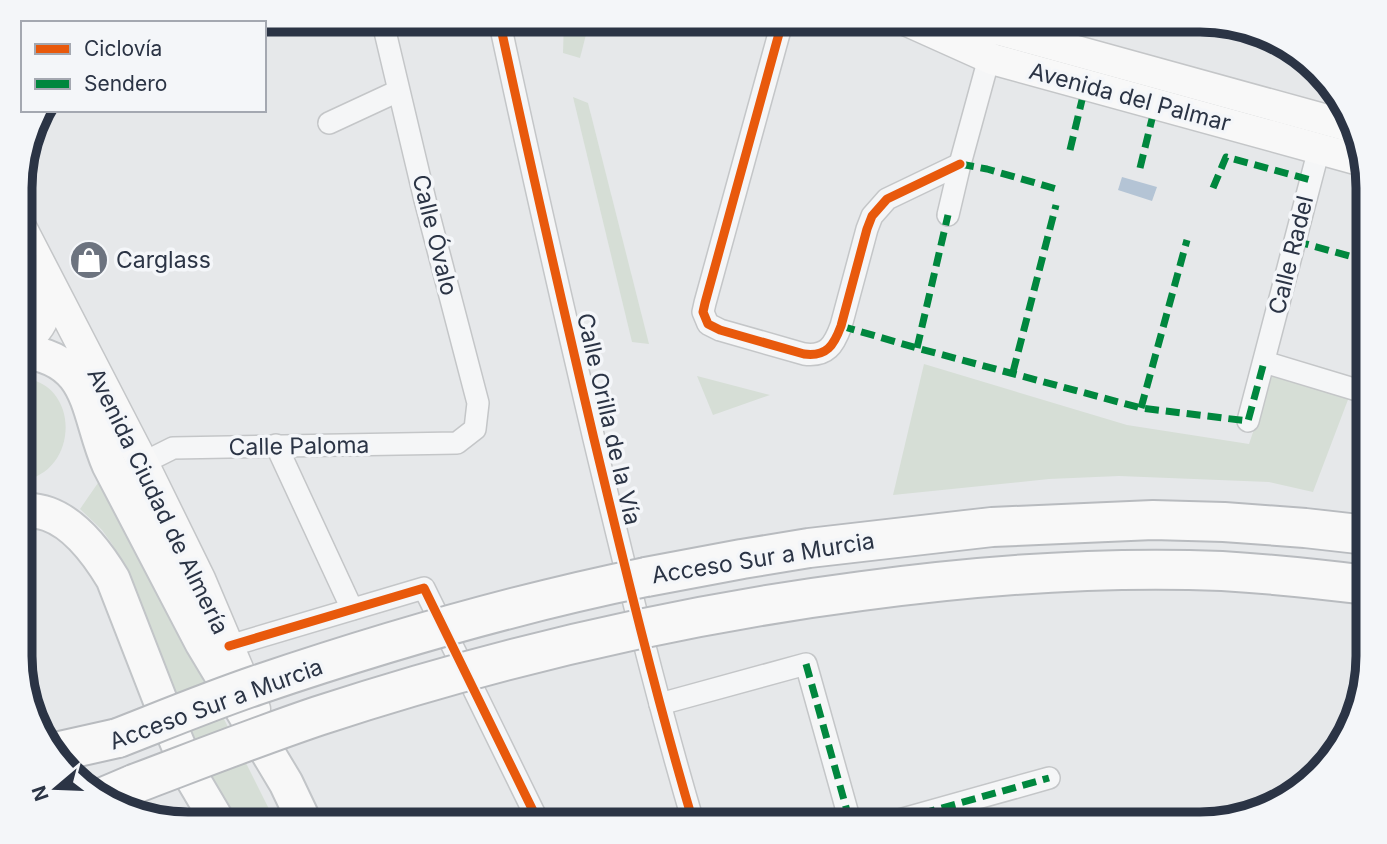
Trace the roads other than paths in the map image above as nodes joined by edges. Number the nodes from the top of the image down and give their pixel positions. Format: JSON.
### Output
{"nodes":[{"id":1,"x":385,"y":32,"type":"edge"},
{"id":2,"x":502,"y":32,"type":"edge"},
{"id":3,"x":779,"y":32,"type":"edge"},
{"id":4,"x":932,"y":32,"type":"edge"},
{"id":5,"x":1007,"y":32,"type":"edge"},
{"id":6,"x":989,"y":58,"type":"junction"},
{"id":7,"x":398,"y":91,"type":"junction"},
{"id":8,"x":330,"y":123,"type":"dead end"},
{"id":9,"x":1341,"y":124,"type":"edge"},
{"id":10,"x":1319,"y":149,"type":"junction"},
{"id":11,"x":1352,"y":158,"type":"edge"},
{"id":12,"x":960,"y":164,"type":"junction"},
{"id":13,"x":948,"y":215,"type":"dead end"},
{"id":14,"x":32,"y":251,"type":"edge"},
{"id":15,"x":35,"y":257,"type":"junction"},
{"id":16,"x":32,"y":334,"type":"edge"},
{"id":17,"x":32,"y":353,"type":"edge"},
{"id":18,"x":1264,"y":362,"type":"junction"},
{"id":19,"x":1355,"y":390,"type":"edge"},
{"id":20,"x":1248,"y":421,"type":"dead end"},
{"id":21,"x":457,"y":443,"type":"joint"},
{"id":22,"x":276,"y":445,"type":"junction"},
{"id":23,"x":143,"y":463,"type":"junction"},
{"id":24,"x":32,"y":511,"type":"edge"},
{"id":25,"x":1355,"y":534,"type":"edge"},
{"id":26,"x":1355,"y":584,"type":"edge"},
{"id":27,"x":352,"y":609,"type":"junction"},
{"id":28,"x":229,"y":646,"type":"junction"},
{"id":29,"x":660,"y":704,"type":"junction"},
{"id":30,"x":118,"y":738,"type":"junction"},
{"id":31,"x":63,"y":750,"type":"edge"},
{"id":32,"x":84,"y":753,"type":"edge"},
{"id":33,"x":1049,"y":778,"type":"dead end"},
{"id":34,"x":286,"y":783,"type":"junction"},
{"id":35,"x":115,"y":795,"type":"edge"},
{"id":36,"x":212,"y":812,"type":"edge"},
{"id":37,"x":300,"y":812,"type":"edge"},
{"id":38,"x":534,"y":812,"type":"edge"},
{"id":39,"x":690,"y":812,"type":"edge"},
{"id":40,"x":847,"y":812,"type":"edge"},
{"id":41,"x":927,"y":812,"type":"edge"}],
"edges":[{"from":1,"to":7,"type":"street","name":"Calle Óvalo"},
{"from":2,"to":29,"type":"street","name":"Calle Orilla de la Vía"},
{"from":3,"to":12,"type":"street"},
{"from":4,"to":6,"type":"main road","name":"Avenida del Palmar"},
{"from":5,"to":9,"type":"main road","name":"Avenida del Palmar"},
{"from":6,"to":10,"type":"main road","name":"Avenida del Palmar"},
{"from":6,"to":12,"type":"street"},
{"from":7,"to":8,"type":"street"},
{"from":7,"to":21,"type":"street","name":"Calle Óvalo"},
{"from":10,"to":11,"type":"main road","name":"Avenida del Palmar"},
{"from":10,"to":18,"type":"street","name":"Calle Radel"},
{"from":12,"to":13,"type":"street"},
{"from":14,"to":15,"type":"main road","name":"Avenida Ciudad de Almería"},
{"from":15,"to":16,"type":"main road","name":"Avenida Ciudad de Almería"},
{"from":15,"to":23,"type":"main road","name":"Avenida Ciudad de Almería"},
{"from":17,"to":34,"type":"main road"},
{"from":18,"to":19,"type":"street"},
{"from":18,"to":20,"type":"street","name":"Calle Radel"},
{"from":21,"to":22,"type":"street","name":"Calle Paloma"},
{"from":22,"to":23,"type":"street","name":"Calle Paloma"},
{"from":22,"to":27,"type":"street"},
{"from":23,"to":28,"type":"main road","name":"Avenida Ciudad de Almería"},
{"from":24,"to":36,"type":"main road"},
{"from":25,"to":30,"type":"highway","name":"Acceso Sur a Murcia","bridge":true},
{"from":26,"to":35,"type":"highway","name":"Acceso Sur a Murcia","bridge":true},
{"from":27,"to":28,"type":"street"},
{"from":27,"to":38,"type":"street"},
{"from":28,"to":34,"type":"main road","name":"Avenida Ciudad de Almería"},
{"from":29,"to":39,"type":"street","name":"Calle Orilla de la Vía"},
{"from":29,"to":40,"type":"street"},
{"from":30,"to":31,"type":"highway"},
{"from":30,"to":32,"type":"highway","name":"Acceso Sur a Murcia"},
{"from":33,"to":41,"type":"street"},
{"from":34,"to":37,"type":"main road","name":"Avenida Ciudad de Almería"}]}
